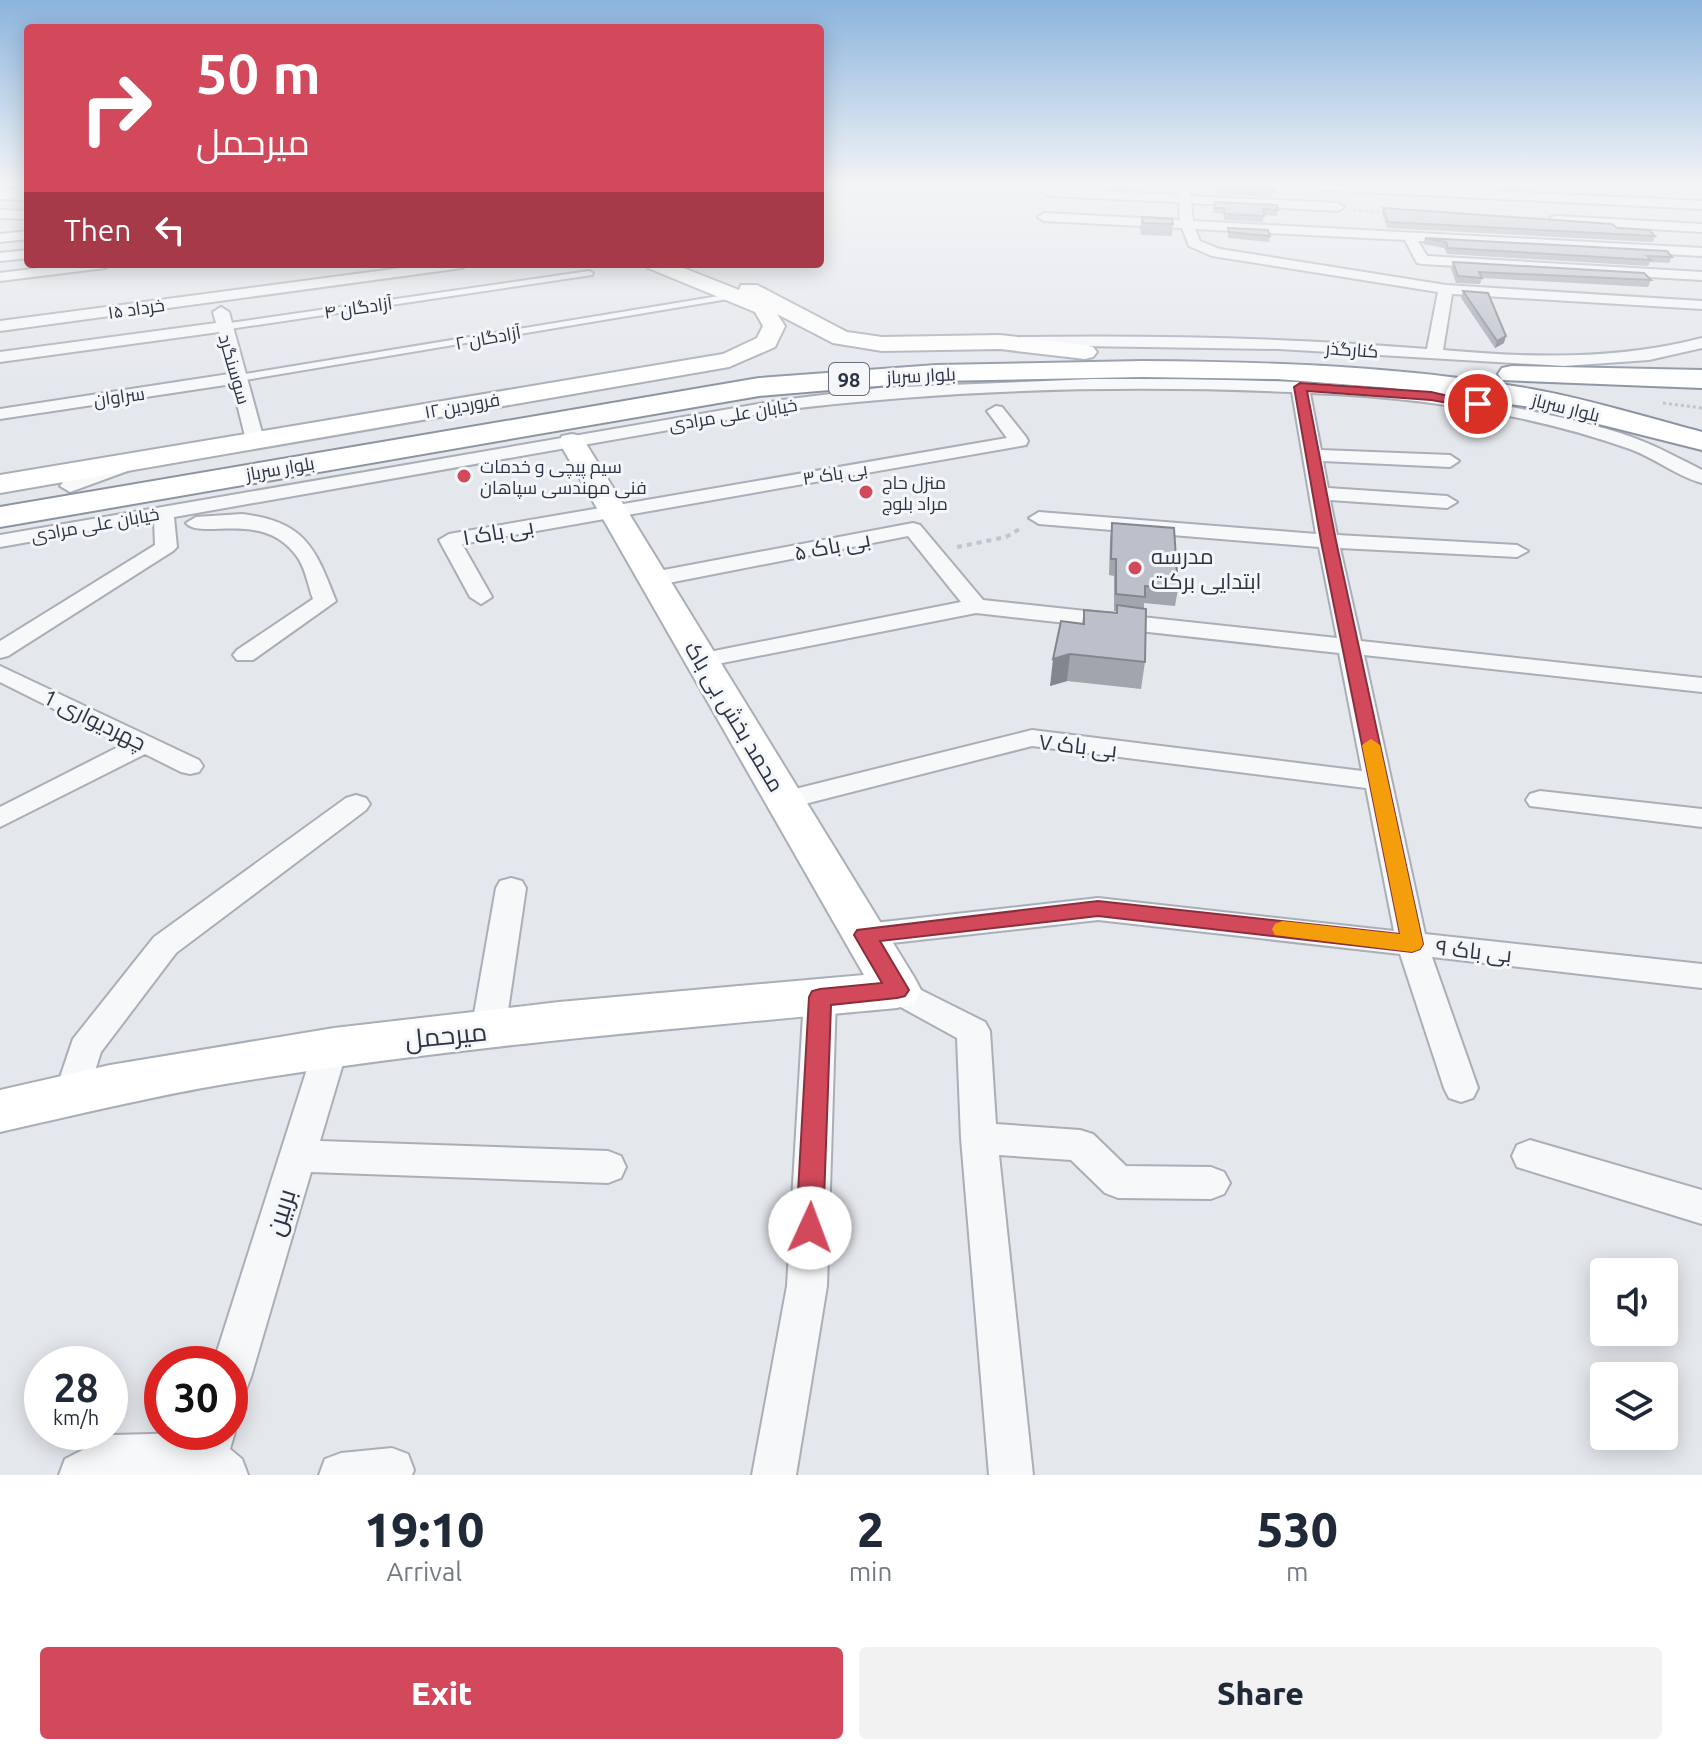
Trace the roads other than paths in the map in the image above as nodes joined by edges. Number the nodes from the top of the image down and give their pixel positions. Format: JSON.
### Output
{"nodes":[{"id":1,"x":20,"y":255,"type":"edge"},
{"id":2,"x":1229,"y":255,"type":"edge"},
{"id":3,"x":1419,"y":255,"type":"edge"},
{"id":4,"x":1592,"y":255,"type":"edge"},
{"id":5,"x":0,"y":257,"type":"edge"},
{"id":6,"x":73,"y":268,"type":"edge"},
{"id":7,"x":432,"y":268,"type":"edge"},
{"id":8,"x":663,"y":268,"type":"edge"},
{"id":9,"x":688,"y":268,"type":"edge"},
{"id":10,"x":1576,"y":269,"type":"junction"},
{"id":11,"x":1602,"y":270,"type":"junction"},
{"id":12,"x":589,"y":273,"type":"dead end"},
{"id":13,"x":1702,"y":276,"type":"edge"},
{"id":14,"x":0,"y":277,"type":"edge"},
{"id":15,"x":1446,"y":289,"type":"junction"},
{"id":16,"x":737,"y":295,"type":"junction"},
{"id":17,"x":1552,"y":296,"type":"junction"},
{"id":18,"x":218,"y":297,"type":"junction"},
{"id":19,"x":1702,"y":305,"type":"edge"},
{"id":20,"x":0,"y":326,"type":"edge"},
{"id":21,"x":223,"y":327,"type":"junction"},
{"id":22,"x":1000,"y":342,"type":"junction"},
{"id":23,"x":1702,"y":343,"type":"edge"},
{"id":24,"x":1288,"y":351,"type":"junction"},
{"id":25,"x":1085,"y":352,"type":"junction"},
{"id":26,"x":1434,"y":356,"type":"junction"},
{"id":27,"x":0,"y":357,"type":"edge"},
{"id":28,"x":239,"y":378,"type":"junction"},
{"id":29,"x":1229,"y":378,"type":"junction"},
{"id":30,"x":1702,"y":379,"type":"edge"},
{"id":31,"x":1300,"y":387,"type":"junction"},
{"id":32,"x":1675,"y":405,"type":"edge"},
{"id":33,"x":996,"y":411,"type":"dead end"},
{"id":34,"x":0,"y":414,"type":"edge"},
{"id":35,"x":1702,"y":439,"type":"edge"},
{"id":36,"x":255,"y":440,"type":"junction"},
{"id":37,"x":572,"y":442,"type":"junction"},
{"id":38,"x":1312,"y":455,"type":"junction"},
{"id":39,"x":1450,"y":461,"type":"dead end"},
{"id":40,"x":133,"y":462,"type":"junction"},
{"id":41,"x":1702,"y":477,"type":"edge"},
{"id":42,"x":0,"y":484,"type":"edge"},
{"id":43,"x":70,"y":486,"type":"junction"},
{"id":44,"x":1319,"y":493,"type":"junction"},
{"id":45,"x":0,"y":498,"type":"edge"},
{"id":46,"x":1447,"y":502,"type":"dead end"},
{"id":47,"x":612,"y":510,"type":"junction"},
{"id":48,"x":0,"y":517,"type":"edge"},
{"id":49,"x":131,"y":518,"type":"junction"},
{"id":50,"x":1039,"y":518,"type":"road end"},
{"id":51,"x":164,"y":519,"type":"junction"},
{"id":52,"x":0,"y":528,"type":"edge"},
{"id":53,"x":0,"y":541,"type":"edge"},
{"id":54,"x":1328,"y":541,"type":"junction"},
{"id":55,"x":1517,"y":551,"type":"dead end"},
{"id":56,"x":653,"y":579,"type":"junction"},
{"id":57,"x":481,"y":597,"type":"dead end"},
{"id":58,"x":976,"y":606,"type":"junction"},
{"id":59,"x":1352,"y":649,"type":"junction"},
{"id":60,"x":0,"y":651,"type":"edge"},
{"id":61,"x":245,"y":655,"type":"dead end"},
{"id":62,"x":702,"y":660,"type":"junction"},
{"id":63,"x":0,"y":673,"type":"edge"},
{"id":64,"x":1702,"y":685,"type":"edge"},
{"id":65,"x":145,"y":744,"type":"junction"},
{"id":66,"x":190,"y":766,"type":"dead end"},
{"id":67,"x":1378,"y":781,"type":"junction"},
{"id":68,"x":785,"y":800,"type":"junction"},
{"id":69,"x":1540,"y":800,"type":"dead end"},
{"id":70,"x":356,"y":804,"type":"dead end"},
{"id":71,"x":0,"y":818,"type":"edge"},
{"id":72,"x":1702,"y":818,"type":"edge"},
{"id":73,"x":511,"y":888,"type":"dead end"},
{"id":74,"x":865,"y":935,"type":"junction"},
{"id":75,"x":1412,"y":944,"type":"junction"},
{"id":76,"x":1702,"y":976,"type":"edge"},
{"id":77,"x":897,"y":990,"type":"junction"},
{"id":78,"x":820,"y":997,"type":"junction"},
{"id":79,"x":488,"y":1031,"type":"junction"},
{"id":80,"x":331,"y":1047,"type":"junction"},
{"id":81,"x":1461,"y":1088,"type":"dead end"},
{"id":82,"x":73,"y":1092,"type":"junction"},
{"id":83,"x":0,"y":1111,"type":"edge"},
{"id":84,"x":979,"y":1138,"type":"junction"},
{"id":85,"x":297,"y":1156,"type":"junction"},
{"id":86,"x":1530,"y":1156,"type":"dead end"},
{"id":87,"x":608,"y":1167,"type":"dead end"},
{"id":88,"x":1211,"y":1183,"type":"dead end"},
{"id":89,"x":1702,"y":1207,"type":"edge"},
{"id":90,"x":239,"y":1346,"type":"edge"},
{"id":91,"x":215,"y":1455,"type":"edge"},
{"id":92,"x":392,"y":1470,"type":"dead end"},
{"id":93,"x":81,"y":1475,"type":"edge"},
{"id":94,"x":341,"y":1475,"type":"edge"},
{"id":95,"x":774,"y":1475,"type":"edge"},
{"id":96,"x":1011,"y":1475,"type":"edge"}],
"edges":[{"from":1,"to":5,"type":"street"},
{"from":2,"to":15,"type":"street"},
{"from":3,"to":10,"type":"street"},
{"from":4,"to":11,"type":"street"},
{"from":6,"to":14,"type":"street"},
{"from":7,"to":18,"type":"street","name":"۱۵ خرداد"},
{"from":8,"to":16,"type":"street","name":"۱۲ فروردین"},
{"from":9,"to":22,"type":"street"},
{"from":10,"to":11,"type":"street"},
{"from":10,"to":17,"type":"street"},
{"from":11,"to":13,"type":"street"},
{"from":12,"to":21,"type":"lane","name":"آزادگان ۴"},
{"from":15,"to":17,"type":"street"},
{"from":15,"to":26,"type":"street"},
{"from":16,"to":28,"type":"lane","name":"آزادگان ۲"},
{"from":16,"to":36,"type":"street","name":"۱۲ فروردین"},
{"from":17,"to":19,"type":"street"},
{"from":18,"to":20,"type":"street","name":"۱۵ خرداد"},
{"from":18,"to":21,"type":"street","name":"سوسنگرد"},
{"from":21,"to":27,"type":"street"},
{"from":21,"to":28,"type":"street","name":"سوسنگرد"},
{"from":22,"to":24,"type":"street","name":"کنارگذر"},
{"from":22,"to":25,"type":"street"},
{"from":23,"to":26,"type":"street","name":"کنارگذر"},
{"from":24,"to":25,"type":"highway","name":"بلوار سرباز","number":"98"},
{"from":24,"to":26,"type":"street","name":"کنارگذر"},
{"from":24,"to":30,"type":"highway","name":"بلوار سرباز","number":"98"},
{"from":25,"to":43,"type":"highway","name":"بلوار سرباز","number":"98"},
{"from":28,"to":34,"type":"street","name":"سراوان"},
{"from":28,"to":36,"type":"street","name":"سوسنگرد"},
{"from":29,"to":31,"type":"street","name":"خیابان علی مرادی"},
{"from":29,"to":35,"type":"highway","name":"بلوار سرباز","number":"98"},
{"from":29,"to":37,"type":"street","name":"خیابان علی مرادی"},
{"from":29,"to":48,"type":"highway","name":"بلوار سرباز","number":"98"},
{"from":30,"to":32,"type":"highway","number":"98"},
{"from":31,"to":38,"type":"street"},
{"from":31,"to":41,"type":"street","name":"خیابان علی مرادی"},
{"from":32,"to":35,"type":"highway","number":"98"},
{"from":33,"to":47,"type":"street","name":"بی باک ۳"},
{"from":36,"to":40,"type":"street","name":"۱۲ فروردین"},
{"from":37,"to":47,"type":"street","name":"محمد بخش بی باک"},
{"from":37,"to":51,"type":"street","name":"خیابان علی مرادی"},
{"from":38,"to":39,"type":"street"},
{"from":38,"to":44,"type":"street"},
{"from":40,"to":42,"type":"street","name":"۱۲ فروردین"},
{"from":40,"to":43,"type":"street"},
{"from":43,"to":45,"type":"highway","name":"بلوار سرباز","number":"98"},
{"from":44,"to":46,"type":"street"},
{"from":44,"to":54,"type":"street"},
{"from":47,"to":56,"type":"street","name":"محمد بخش بی باک"},
{"from":47,"to":57,"type":"street","name":"بی باک ۱"},
{"from":49,"to":51,"type":"street","name":"خیابان علی مرادی"},
{"from":49,"to":52,"type":"street"},
{"from":49,"to":53,"type":"street","name":"خیابان علی مرادی"},
{"from":50,"to":54,"type":"street"},
{"from":51,"to":60,"type":"street"},
{"from":51,"to":61,"type":"street"},
{"from":54,"to":55,"type":"street"},
{"from":54,"to":59,"type":"street"},
{"from":56,"to":58,"type":"street","name":"بی باک ۵"},
{"from":56,"to":62,"type":"street","name":"محمد بخش بی باک"},
{"from":58,"to":59,"type":"street"},
{"from":58,"to":62,"type":"street"},
{"from":59,"to":64,"type":"street"},
{"from":59,"to":67,"type":"street"},
{"from":62,"to":68,"type":"street","name":"محمد بخش بی باک"},
{"from":63,"to":65,"type":"street","name":"چهردیواری 1"},
{"from":65,"to":66,"type":"street","name":"چهردیواری 1"},
{"from":65,"to":71,"type":"street"},
{"from":67,"to":68,"type":"street","name":"بی باک ۷"},
{"from":67,"to":75,"type":"street"},
{"from":68,"to":74,"type":"street","name":"محمد بخش بی باک"},
{"from":69,"to":72,"type":"street"},
{"from":70,"to":82,"type":"street"},
{"from":73,"to":79,"type":"street"},
{"from":74,"to":75,"type":"street","name":"بی باک ۹"},
{"from":74,"to":77,"type":"street","name":"محمد بخش بی باک"},
{"from":75,"to":76,"type":"street","name":"بی باک ۹"},
{"from":75,"to":81,"type":"street"},
{"from":77,"to":78,"type":"street","name":"میرحمل"},
{"from":77,"to":84,"type":"street"},
{"from":78,"to":79,"type":"street","name":"میرحمل"},
{"from":78,"to":95,"type":"street"},
{"from":79,"to":80,"type":"street","name":"میرحمل"},
{"from":80,"to":82,"type":"street","name":"میرحمل"},
{"from":80,"to":85,"type":"street","name":"بربین"},
{"from":82,"to":83,"type":"street","name":"میرحمل"},
{"from":84,"to":88,"type":"street"},
{"from":84,"to":96,"type":"street"},
{"from":85,"to":87,"type":"street"},
{"from":85,"to":90,"type":"street","name":"بربین"},
{"from":86,"to":89,"type":"street"},
{"from":91,"to":93,"type":"street"},
{"from":92,"to":94,"type":"street"}]}
